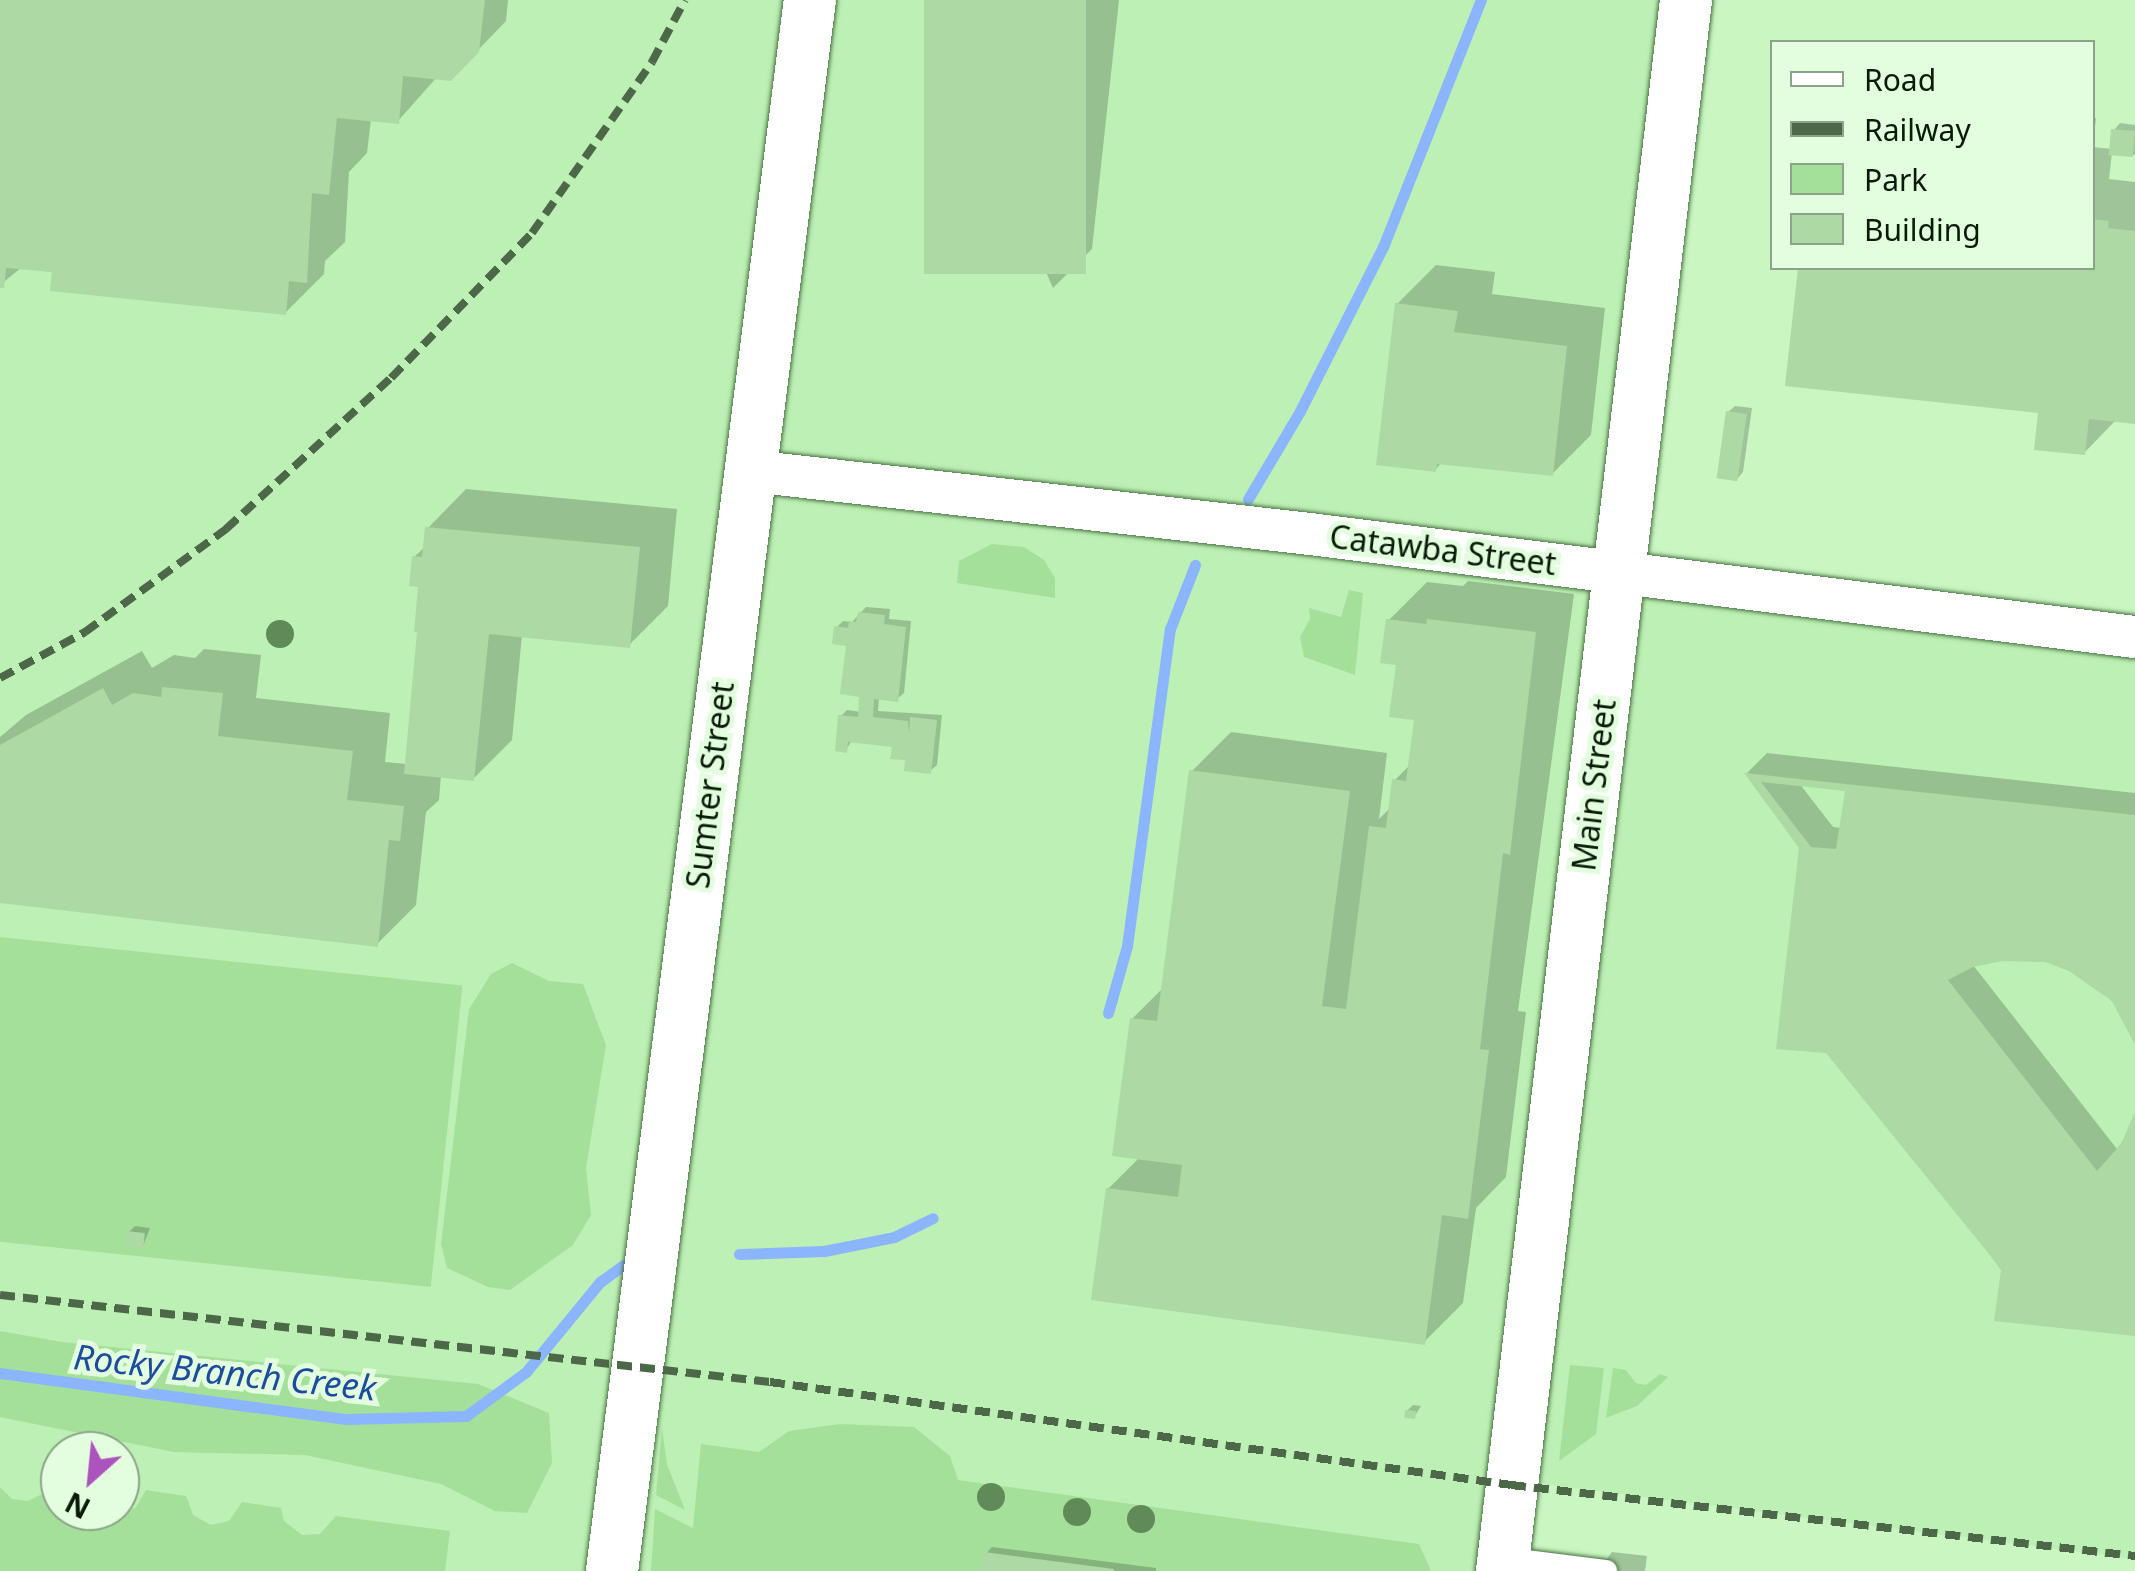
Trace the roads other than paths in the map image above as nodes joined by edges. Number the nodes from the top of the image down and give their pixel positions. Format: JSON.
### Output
{"nodes":[{"id":1,"x":810,"y":0,"type":"edge"},
{"id":2,"x":1686,"y":0,"type":"edge"},
{"id":3,"x":751,"y":472,"type":"junction"},
{"id":4,"x":1618,"y":572,"type":"junction"},
{"id":5,"x":2135,"y":637,"type":"edge"},
{"id":6,"x":1502,"y":1564,"type":"edge"},
{"id":7,"x":612,"y":1571,"type":"edge"},
{"id":8,"x":1606,"y":1571,"type":"edge"}],
"edges":[{"from":1,"to":3,"type":"street","name":"Sumter Street"},
{"from":2,"to":4,"type":"street","name":"Main Street"},
{"from":3,"to":4,"type":"street","name":"Catawba Street"},
{"from":3,"to":7,"type":"street","name":"Sumter Street"},
{"from":4,"to":5,"type":"street","name":"Catawba Street"},
{"from":4,"to":6,"type":"street","name":"Main Street"},
{"from":6,"to":8,"type":"lane"}]}
